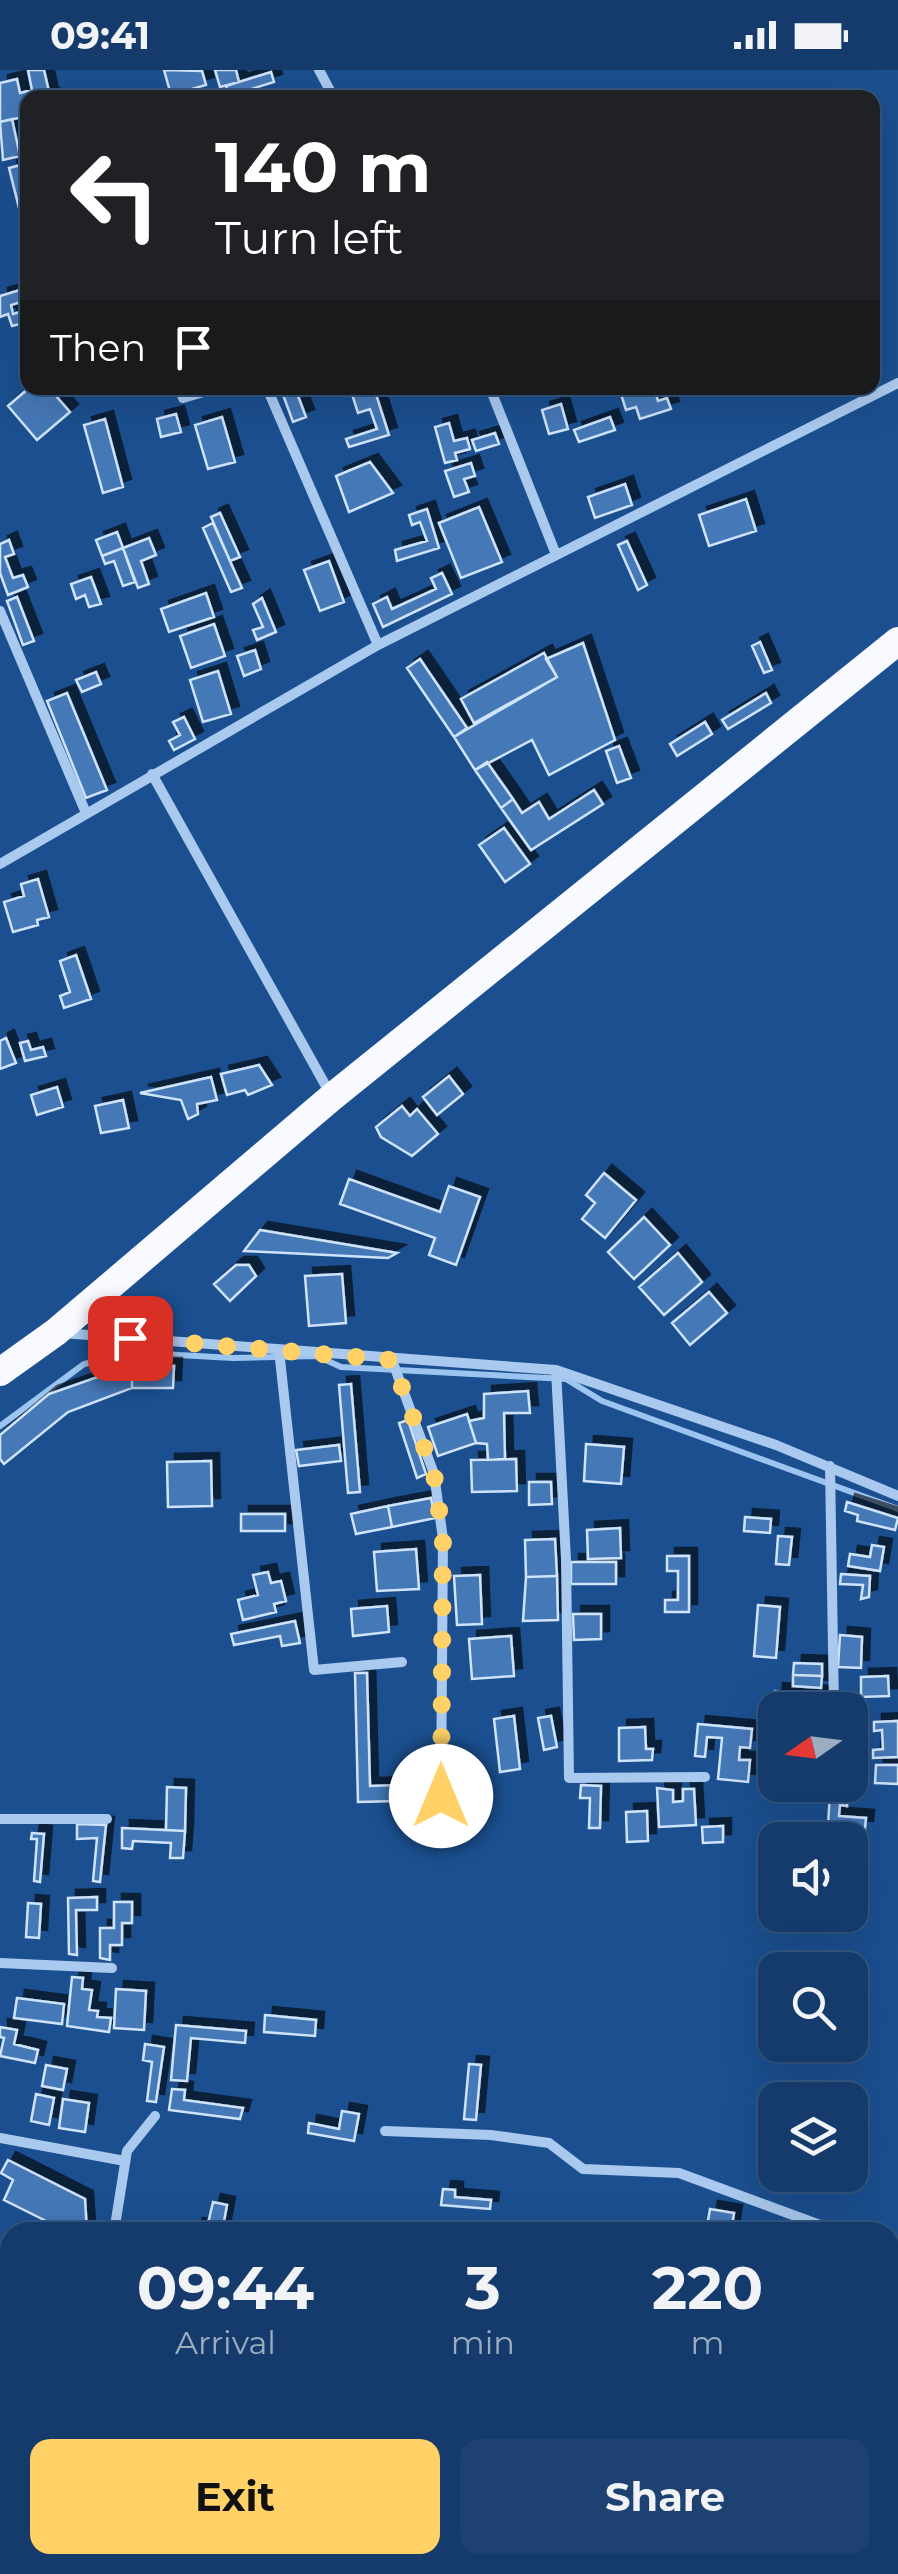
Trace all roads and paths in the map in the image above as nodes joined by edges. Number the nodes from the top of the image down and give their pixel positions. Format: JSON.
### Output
{"nodes":[{"id":1,"x":270,"y":395,"type":"edge"},
{"id":2,"x":493,"y":395,"type":"edge"},
{"id":3,"x":872,"y":395,"type":"edge"},
{"id":4,"x":555,"y":552,"type":"junction"},
{"id":5,"x":0,"y":611,"type":"edge"},
{"id":6,"x":898,"y":641,"type":"edge"},
{"id":7,"x":378,"y":645,"type":"junction"},
{"id":8,"x":152,"y":774,"type":"junction"},
{"id":9,"x":86,"y":812,"type":"junction"},
{"id":10,"x":0,"y":864,"type":"edge"},
{"id":11,"x":332,"y":1098,"type":"junction"},
{"id":12,"x":56,"y":1332,"type":"junction"},
{"id":13,"x":279,"y":1350,"type":"junction"},
{"id":14,"x":392,"y":1360,"type":"junction"},
{"id":15,"x":556,"y":1370,"type":"junction"},
{"id":16,"x":0,"y":1372,"type":"edge"},
{"id":17,"x":830,"y":1466,"type":"junction"},
{"id":18,"x":898,"y":1496,"type":"edge"},
{"id":19,"x":402,"y":1662,"type":"dead end"},
{"id":20,"x":834,"y":1692,"type":"edge"},
{"id":21,"x":705,"y":1777,"type":"dead end"},
{"id":22,"x":441,"y":1796,"type":"dead end"},
{"id":23,"x":0,"y":1819,"type":"edge"},
{"id":24,"x":107,"y":1819,"type":"dead end"},
{"id":25,"x":0,"y":1962,"type":"edge"},
{"id":26,"x":112,"y":1968,"type":"dead end"},
{"id":27,"x":156,"y":2116,"type":"dead end"},
{"id":28,"x":385,"y":2131,"type":"dead end"},
{"id":29,"x":0,"y":2138,"type":"edge"},
{"id":30,"x":125,"y":2161,"type":"junction"},
{"id":31,"x":116,"y":2222,"type":"edge"},
{"id":32,"x":812,"y":2222,"type":"edge"}],
"edges":[{"from":1,"to":7,"type":"street"},
{"from":2,"to":4,"type":"street"},
{"from":3,"to":4,"type":"street"},
{"from":4,"to":7,"type":"street"},
{"from":5,"to":9,"type":"street"},
{"from":6,"to":11,"type":"highway"},
{"from":7,"to":8,"type":"street"},
{"from":8,"to":9,"type":"street"},
{"from":8,"to":11,"type":"street"},
{"from":9,"to":10,"type":"street"},
{"from":11,"to":12,"type":"highway"},
{"from":12,"to":13,"type":"street"},
{"from":12,"to":16,"type":"highway"},
{"from":13,"to":14,"type":"street"},
{"from":13,"to":19,"type":"street"},
{"from":14,"to":15,"type":"street"},
{"from":14,"to":22,"type":"street"},
{"from":15,"to":17,"type":"street"},
{"from":15,"to":21,"type":"street"},
{"from":17,"to":18,"type":"street"},
{"from":17,"to":20,"type":"street"},
{"from":23,"to":24,"type":"street"},
{"from":25,"to":26,"type":"street"},
{"from":27,"to":30,"type":"street"},
{"from":28,"to":32,"type":"street"},
{"from":29,"to":30,"type":"street"},
{"from":30,"to":31,"type":"street"}]}
